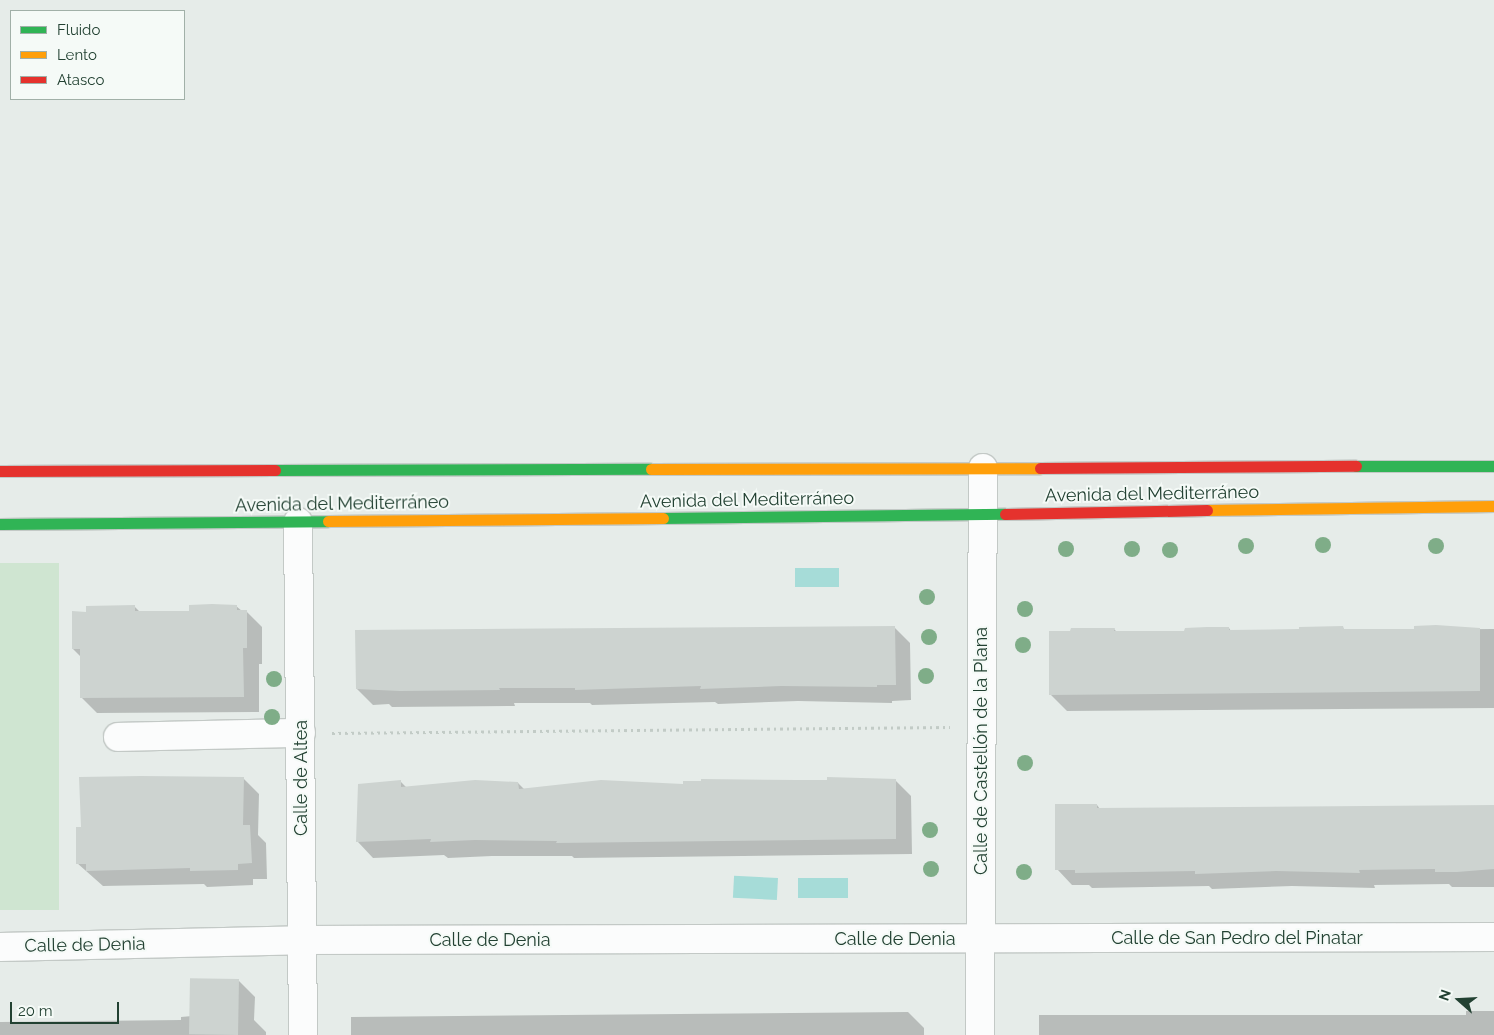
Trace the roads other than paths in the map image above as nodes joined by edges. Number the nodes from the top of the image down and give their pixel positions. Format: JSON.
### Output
{"nodes":[{"id":1,"x":1494,"y":466,"type":"edge"},
{"id":2,"x":982,"y":468,"type":"junction"},
{"id":3,"x":0,"y":472,"type":"edge"},
{"id":4,"x":1494,"y":506,"type":"edge"},
{"id":5,"x":983,"y":515,"type":"junction"},
{"id":6,"x":298,"y":522,"type":"junction"},
{"id":7,"x":0,"y":524,"type":"edge"},
{"id":8,"x":301,"y":733,"type":"junction"},
{"id":9,"x":118,"y":737,"type":"dead end"},
{"id":10,"x":1494,"y":937,"type":"edge"},
{"id":11,"x":980,"y":939,"type":"junction"},
{"id":12,"x":302,"y":940,"type":"junction"},
{"id":13,"x":0,"y":948,"type":"edge"},
{"id":14,"x":303,"y":1035,"type":"edge"},
{"id":15,"x":980,"y":1035,"type":"edge"}],
"edges":[{"from":1,"to":2,"type":"street","name":"Avenida del Mediterráneo"},
{"from":2,"to":3,"type":"street","name":"Avenida del Mediterráneo"},
{"from":2,"to":5,"type":"street","name":"Calle de Castellón de la Plana"},
{"from":4,"to":5,"type":"street","name":"Avenida del Mediterráneo"},
{"from":5,"to":6,"type":"street","name":"Avenida del Mediterráneo"},
{"from":5,"to":11,"type":"street","name":"Calle de Castellón de la Plana"},
{"from":6,"to":7,"type":"street","name":"Avenida del Mediterráneo"},
{"from":6,"to":8,"type":"street","name":"Calle de Altea"},
{"from":8,"to":9,"type":"street"},
{"from":8,"to":12,"type":"street","name":"Calle de Altea"},
{"from":10,"to":11,"type":"street","name":"Calle de San Pedro del Pinatar"},
{"from":11,"to":12,"type":"street","name":"Calle de Denia"},
{"from":11,"to":15,"type":"street","name":"Calle de Castellón de la Plana"},
{"from":12,"to":13,"type":"street","name":"Calle de Denia"},
{"from":12,"to":14,"type":"street","name":"Calle de Altea"}]}
